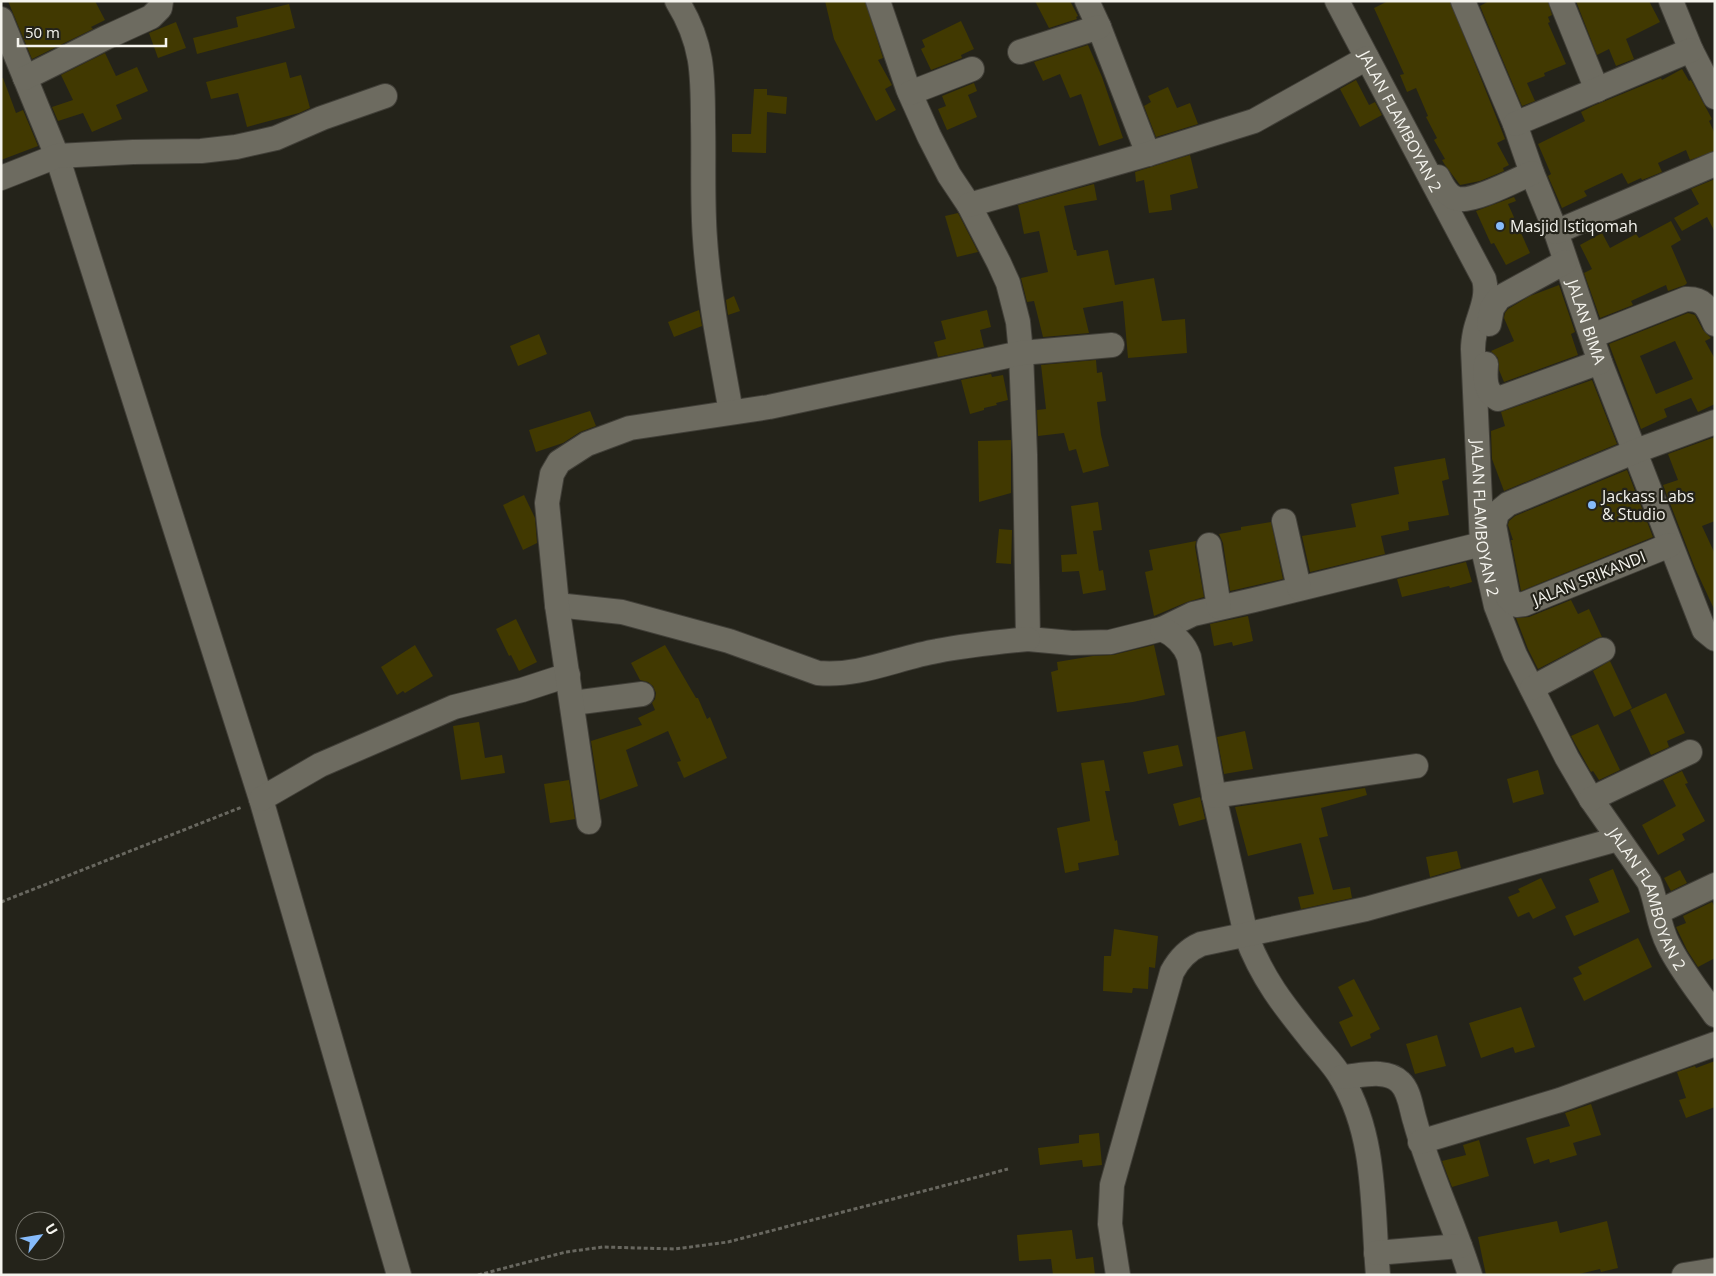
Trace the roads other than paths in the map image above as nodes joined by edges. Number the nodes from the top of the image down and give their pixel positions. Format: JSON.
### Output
{"nodes":[{"id":1,"x":161,"y":1,"type":"edge"},
{"id":2,"x":677,"y":1,"type":"edge"},
{"id":3,"x":878,"y":1,"type":"edge"},
{"id":4,"x":1337,"y":1,"type":"edge"},
{"id":5,"x":1355,"y":1,"type":"edge"},
{"id":6,"x":1464,"y":1,"type":"edge"},
{"id":7,"x":1561,"y":1,"type":"edge"},
{"id":8,"x":1671,"y":1,"type":"edge"},
{"id":9,"x":1091,"y":2,"type":"edge"},
{"id":10,"x":2,"y":23,"type":"edge"},
{"id":11,"x":1099,"y":27,"type":"junction"},
{"id":12,"x":1691,"y":50,"type":"junction"},
{"id":13,"x":1020,"y":52,"type":"dead end"},
{"id":14,"x":1367,"y":58,"type":"junction"},
{"id":15,"x":972,"y":69,"type":"dead end"},
{"id":16,"x":25,"y":78,"type":"junction"},
{"id":17,"x":1597,"y":90,"type":"junction"},
{"id":18,"x":910,"y":93,"type":"junction"},
{"id":19,"x":385,"y":96,"type":"dead end"},
{"id":20,"x":1715,"y":97,"type":"edge"},
{"id":21,"x":1515,"y":124,"type":"junction"},
{"id":22,"x":1148,"y":154,"type":"junction"},
{"id":23,"x":57,"y":156,"type":"junction"},
{"id":24,"x":1715,"y":164,"type":"edge"},
{"id":25,"x":1532,"y":173,"type":"junction"},
{"id":26,"x":1,"y":178,"type":"edge"},
{"id":27,"x":969,"y":205,"type":"junction"},
{"id":28,"x":1556,"y":232,"type":"junction"},
{"id":29,"x":1565,"y":262,"type":"junction"},
{"id":30,"x":1715,"y":324,"type":"edge"},
{"id":31,"x":1592,"y":336,"type":"junction"},
{"id":32,"x":1112,"y":344,"type":"dead end"},
{"id":33,"x":1021,"y":353,"type":"junction"},
{"id":34,"x":1600,"y":362,"type":"junction"},
{"id":35,"x":731,"y":412,"type":"junction"},
{"id":36,"x":1715,"y":422,"type":"edge"},
{"id":37,"x":1636,"y":451,"type":"junction"},
{"id":38,"x":1284,"y":522,"type":"dead end"},
{"id":39,"x":1482,"y":544,"type":"junction"},
{"id":40,"x":1209,"y":545,"type":"dead end"},
{"id":41,"x":1670,"y":545,"type":"junction"},
{"id":42,"x":1299,"y":588,"type":"junction"},
{"id":43,"x":557,"y":605,"type":"junction"},
{"id":44,"x":1218,"y":607,"type":"junction"},
{"id":45,"x":1162,"y":629,"type":"junction"},
{"id":46,"x":1028,"y":639,"type":"junction"},
{"id":47,"x":1715,"y":639,"type":"edge"},
{"id":48,"x":1603,"y":650,"type":"dead end"},
{"id":49,"x":568,"y":676,"type":"junction"},
{"id":50,"x":1532,"y":688,"type":"junction"},
{"id":51,"x":642,"y":694,"type":"dead end"},
{"id":52,"x":573,"y":703,"type":"junction"},
{"id":53,"x":1690,"y":752,"type":"dead end"},
{"id":54,"x":1416,"y":766,"type":"dead end"},
{"id":55,"x":1214,"y":796,"type":"junction"},
{"id":56,"x":1591,"y":799,"type":"junction"},
{"id":57,"x":261,"y":800,"type":"junction"},
{"id":58,"x":589,"y":822,"type":"dead end"},
{"id":59,"x":1618,"y":839,"type":"junction"},
{"id":60,"x":1715,"y":885,"type":"edge"},
{"id":61,"x":1658,"y":912,"type":"junction"},
{"id":62,"x":1246,"y":934,"type":"junction"},
{"id":63,"x":1715,"y":1015,"type":"edge"},
{"id":64,"x":1715,"y":1044,"type":"edge"},
{"id":65,"x":1342,"y":1078,"type":"junction"},
{"id":66,"x":1420,"y":1142,"type":"junction"},
{"id":67,"x":1460,"y":1246,"type":"junction"},
{"id":68,"x":1377,"y":1264,"type":"edge"},
{"id":69,"x":1715,"y":1270,"type":"edge"},
{"id":70,"x":399,"y":1275,"type":"edge"},
{"id":71,"x":1118,"y":1275,"type":"edge"},
{"id":72,"x":1470,"y":1275,"type":"edge"},
{"id":73,"x":1684,"y":1275,"type":"edge"}],
"edges":[{"from":1,"to":16,"type":"street"},
{"from":2,"to":35,"type":"street"},
{"from":3,"to":18,"type":"street"},
{"from":4,"to":14,"type":"street","name":"JALAN FLAMBOYAN 2"},
{"from":5,"to":25,"type":"street"},
{"from":6,"to":21,"type":"street","name":"JALAN BIMA"},
{"from":7,"to":17,"type":"street"},
{"from":8,"to":12,"type":"street"},
{"from":9,"to":11,"type":"street"},
{"from":10,"to":16,"type":"street"},
{"from":11,"to":13,"type":"street"},
{"from":11,"to":22,"type":"street"},
{"from":12,"to":17,"type":"street"},
{"from":12,"to":20,"type":"street"},
{"from":14,"to":22,"type":"street"},
{"from":14,"to":39,"type":"street","name":"JALAN FLAMBOYAN 2"},
{"from":15,"to":18,"type":"street"},
{"from":16,"to":23,"type":"street"},
{"from":17,"to":21,"type":"street"},
{"from":18,"to":27,"type":"street"},
{"from":19,"to":23,"type":"street"},
{"from":21,"to":25,"type":"street","name":"JALAN BIMA"},
{"from":22,"to":27,"type":"street"},
{"from":23,"to":26,"type":"street"},
{"from":23,"to":57,"type":"street"},
{"from":24,"to":28,"type":"street"},
{"from":25,"to":28,"type":"street","name":"JALAN BIMA"},
{"from":27,"to":33,"type":"street"},
{"from":28,"to":29,"type":"street","name":"JALAN BIMA"},
{"from":29,"to":31,"type":"street","name":"JALAN BIMA"},
{"from":29,"to":34,"type":"street"},
{"from":30,"to":31,"type":"street"},
{"from":31,"to":34,"type":"street","name":"JALAN BIMA"},
{"from":32,"to":33,"type":"street"},
{"from":33,"to":35,"type":"street"},
{"from":33,"to":46,"type":"street"},
{"from":34,"to":37,"type":"street","name":"JALAN BIMA"},
{"from":35,"to":43,"type":"street"},
{"from":36,"to":37,"type":"street"},
{"from":37,"to":41,"type":"street","name":"JALAN BIMA"},
{"from":37,"to":41,"type":"street","name":"JALAN SRIKANDI"},
{"from":38,"to":42,"type":"street"},
{"from":39,"to":42,"type":"street"},
{"from":39,"to":50,"type":"street","name":"JALAN FLAMBOYAN 2"},
{"from":40,"to":44,"type":"street"},
{"from":41,"to":47,"type":"street","name":"JALAN BIMA"},
{"from":42,"to":44,"type":"street"},
{"from":43,"to":46,"type":"street"},
{"from":43,"to":49,"type":"street"},
{"from":44,"to":45,"type":"street"},
{"from":45,"to":46,"type":"street"},
{"from":45,"to":55,"type":"street"},
{"from":48,"to":50,"type":"street"},
{"from":49,"to":52,"type":"street"},
{"from":49,"to":57,"type":"street"},
{"from":50,"to":56,"type":"street","name":"JALAN FLAMBOYAN 2"},
{"from":51,"to":52,"type":"street"},
{"from":52,"to":58,"type":"street"},
{"from":53,"to":56,"type":"street"},
{"from":54,"to":55,"type":"street"},
{"from":55,"to":62,"type":"street"},
{"from":56,"to":59,"type":"street","name":"JALAN FLAMBOYAN 2"},
{"from":57,"to":70,"type":"street"},
{"from":59,"to":61,"type":"street","name":"JALAN FLAMBOYAN 2"},
{"from":59,"to":62,"type":"street"},
{"from":60,"to":61,"type":"street"},
{"from":61,"to":63,"type":"street","name":"JALAN FLAMBOYAN 2"},
{"from":62,"to":65,"type":"street"},
{"from":62,"to":71,"type":"street"},
{"from":64,"to":66,"type":"street"},
{"from":65,"to":66,"type":"street"},
{"from":65,"to":68,"type":"street"},
{"from":66,"to":67,"type":"street"},
{"from":67,"to":68,"type":"street"},
{"from":67,"to":72,"type":"street"},
{"from":69,"to":73,"type":"street"}]}
